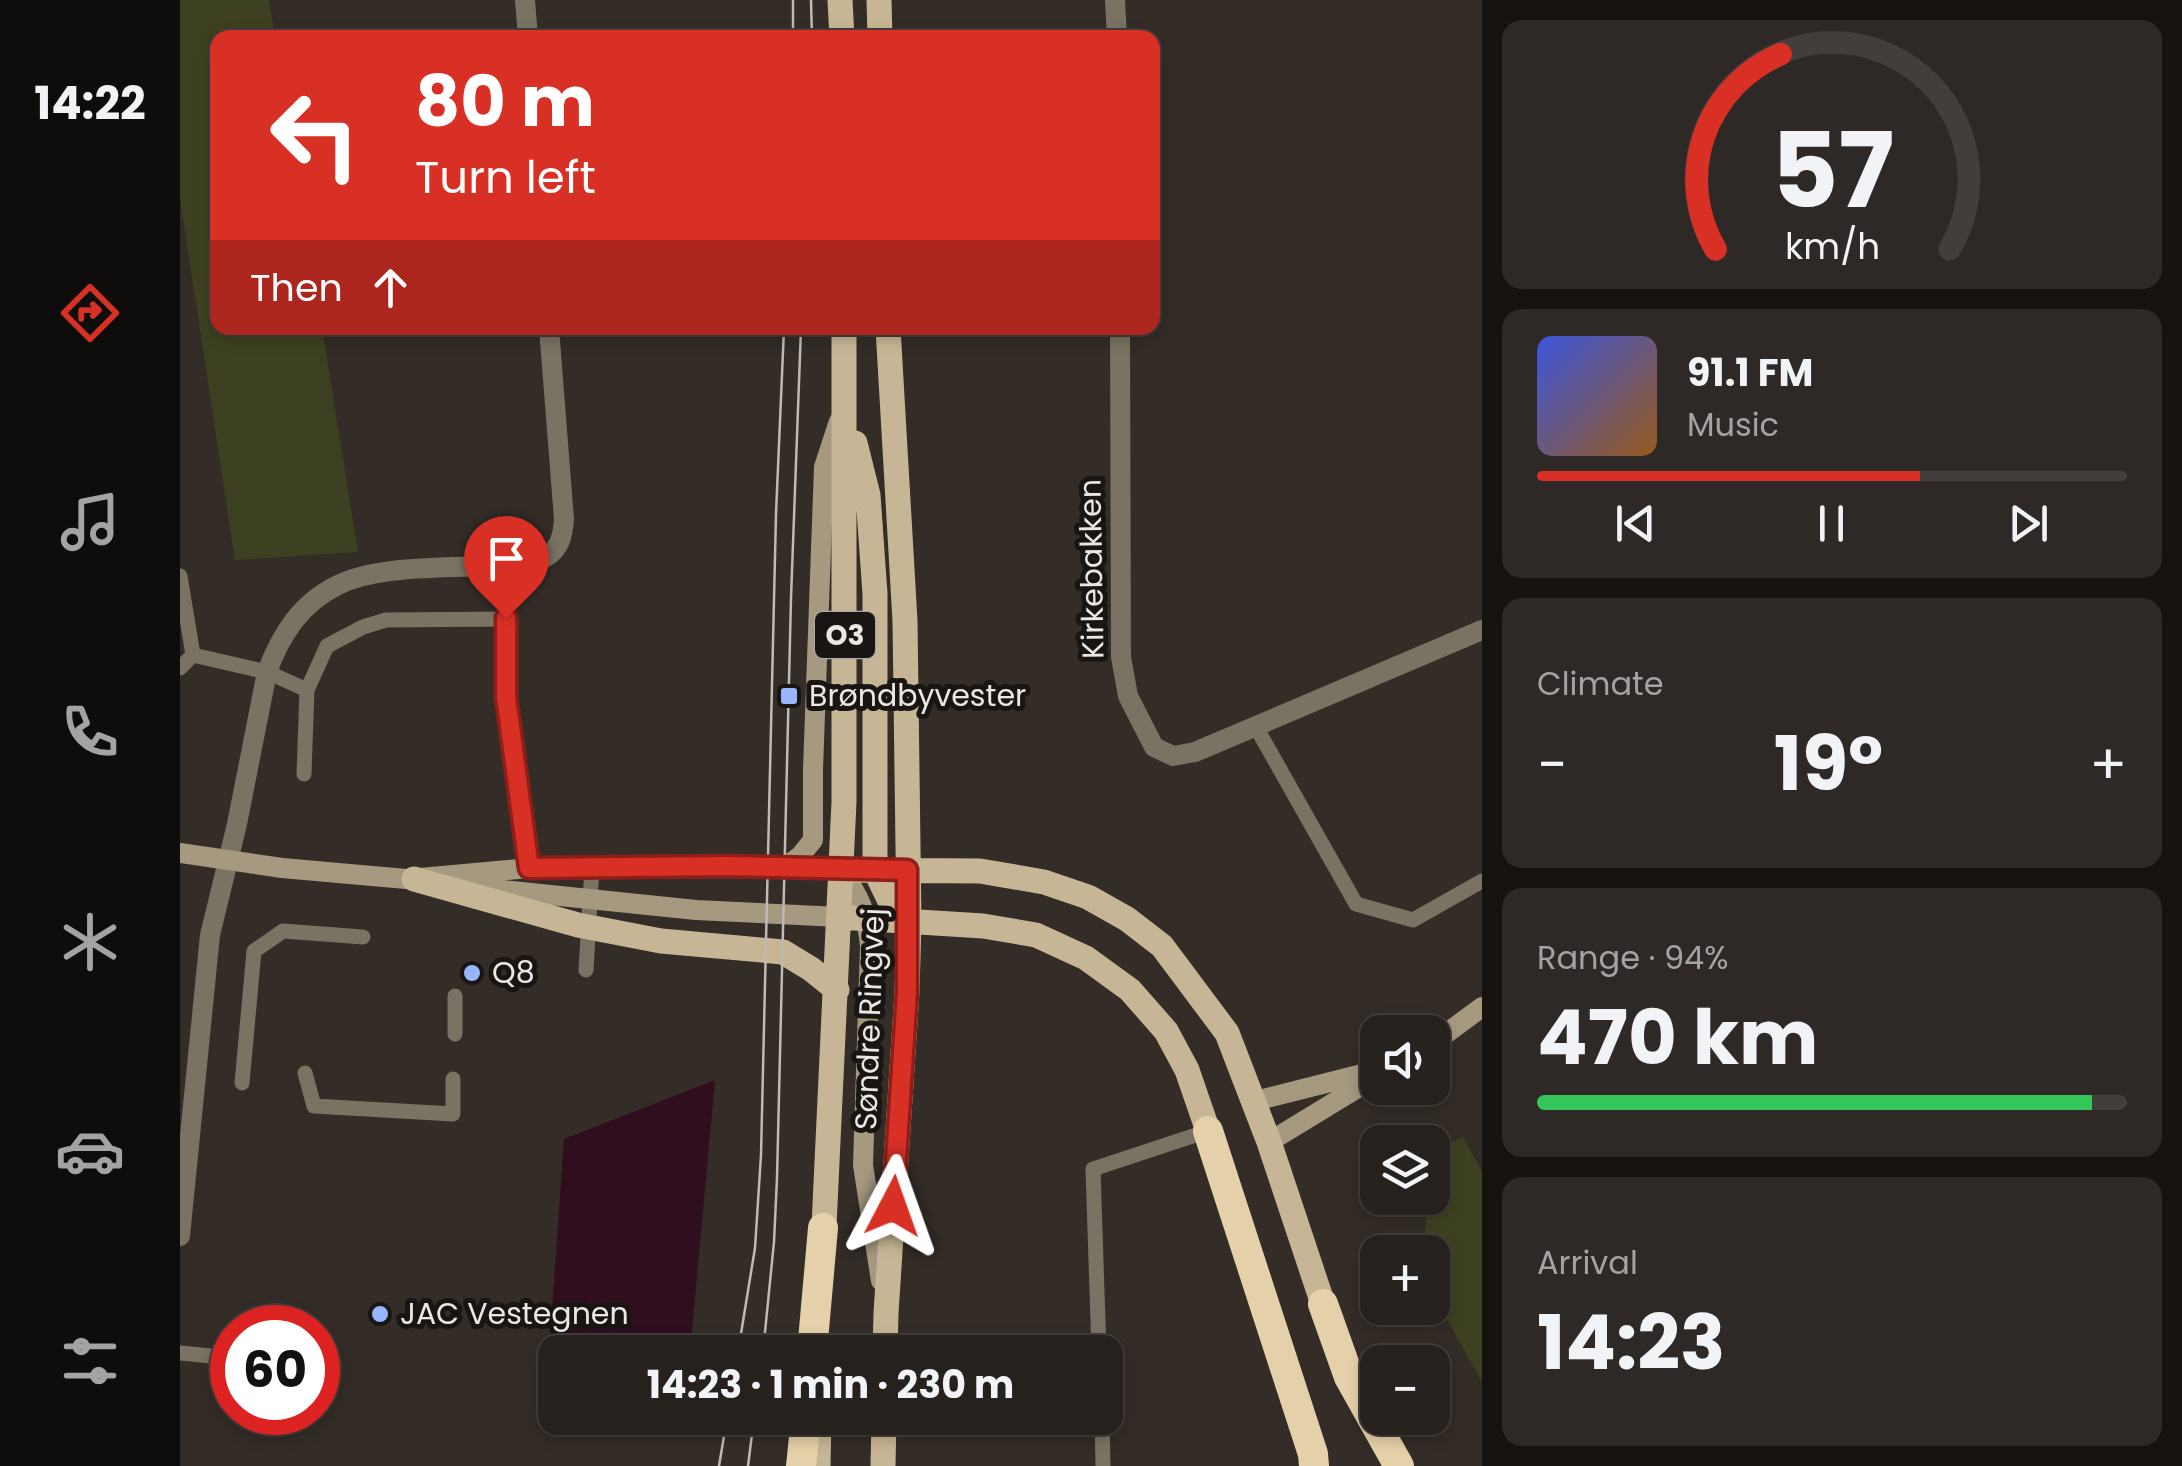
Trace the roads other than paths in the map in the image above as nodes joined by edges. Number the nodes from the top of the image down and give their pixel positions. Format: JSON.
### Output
{"nodes":[{"id":1,"x":525,"y":0,"type":"edge"},
{"id":2,"x":840,"y":0,"type":"edge"},
{"id":3,"x":878,"y":0,"type":"edge"},
{"id":4,"x":1115,"y":0,"type":"edge"},
{"id":5,"x":527,"y":30,"type":"edge"},
{"id":6,"x":842,"y":30,"type":"edge"},
{"id":7,"x":880,"y":30,"type":"edge"},
{"id":8,"x":1116,"y":30,"type":"edge"},
{"id":9,"x":551,"y":335,"type":"edge"},
{"id":10,"x":844,"y":335,"type":"edge"},
{"id":11,"x":888,"y":335,"type":"edge"},
{"id":12,"x":1120,"y":335,"type":"edge"},
{"id":13,"x":845,"y":400,"type":"junction"},
{"id":14,"x":180,"y":576,"type":"edge"},
{"id":15,"x":1482,"y":630,"type":"edge"},
{"id":16,"x":192,"y":655,"type":"junction"},
{"id":17,"x":180,"y":668,"type":"edge"},
{"id":18,"x":267,"y":672,"type":"junction"},
{"id":19,"x":307,"y":690,"type":"junction"},
{"id":20,"x":1256,"y":726,"type":"junction"},
{"id":21,"x":304,"y":774,"type":"dead end"},
{"id":22,"x":180,"y":853,"type":"edge"},
{"id":23,"x":229,"y":862,"type":"junction"},
{"id":24,"x":592,"y":867,"type":"junction"},
{"id":25,"x":785,"y":867,"type":"junction"},
{"id":26,"x":529,"y":868,"type":"junction"},
{"id":27,"x":841,"y":870,"type":"junction"},
{"id":28,"x":875,"y":870,"type":"junction"},
{"id":29,"x":907,"y":870,"type":"junction"},
{"id":30,"x":414,"y":878,"type":"junction"},
{"id":31,"x":1482,"y":881,"type":"edge"},
{"id":32,"x":590,"y":899,"type":"junction"},
{"id":33,"x":839,"y":917,"type":"junction"},
{"id":34,"x":867,"y":918,"type":"junction"},
{"id":35,"x":909,"y":920,"type":"junction"},
{"id":36,"x":589,"y":928,"type":"junction"},
{"id":37,"x":363,"y":937,"type":"dead end"},
{"id":38,"x":586,"y":970,"type":"dead end"},
{"id":39,"x":836,"y":990,"type":"junction"},
{"id":40,"x":456,"y":996,"type":"dead end"},
{"id":41,"x":1482,"y":1007,"type":"edge"},
{"id":42,"x":1450,"y":1031,"type":"edge"},
{"id":43,"x":456,"y":1034,"type":"dead end"},
{"id":44,"x":305,"y":1072,"type":"dead end"},
{"id":45,"x":1360,"y":1077,"type":"edge"},
{"id":46,"x":454,"y":1080,"type":"dead end"},
{"id":47,"x":242,"y":1083,"type":"dead end"},
{"id":48,"x":1360,"y":1084,"type":"edge"},
{"id":49,"x":1254,"y":1101,"type":"junction"},
{"id":50,"x":1208,"y":1131,"type":"junction"},
{"id":51,"x":1269,"y":1142,"type":"junction"},
{"id":52,"x":823,"y":1228,"type":"junction"},
{"id":53,"x":180,"y":1236,"type":"edge"},
{"id":54,"x":1323,"y":1304,"type":"joint"},
{"id":55,"x":886,"y":1312,"type":"junction"},
{"id":56,"x":814,"y":1335,"type":"edge"},
{"id":57,"x":821,"y":1335,"type":"edge"},
{"id":58,"x":885,"y":1335,"type":"edge"},
{"id":59,"x":1098,"y":1335,"type":"edge"},
{"id":60,"x":180,"y":1353,"type":"edge"},
{"id":61,"x":210,"y":1356,"type":"edge"},
{"id":62,"x":804,"y":1435,"type":"edge"},
{"id":63,"x":819,"y":1435,"type":"edge"},
{"id":64,"x":884,"y":1435,"type":"edge"},
{"id":65,"x":1103,"y":1435,"type":"edge"},
{"id":66,"x":801,"y":1466,"type":"edge"},
{"id":67,"x":818,"y":1466,"type":"edge"},
{"id":68,"x":884,"y":1466,"type":"edge"},
{"id":69,"x":1104,"y":1466,"type":"edge"},
{"id":70,"x":1314,"y":1466,"type":"edge"},
{"id":71,"x":1398,"y":1466,"type":"edge"}],
"edges":[{"from":1,"to":5,"type":"street"},
{"from":2,"to":6,"type":"main road"},
{"from":3,"to":7,"type":"main road"},
{"from":4,"to":8,"type":"street"},
{"from":9,"to":18,"type":"street"},
{"from":10,"to":13,"type":"main road","name":"Søndre Ringvej","number":"O3"},
{"from":11,"to":29,"type":"main road","name":"Søndre Ringvej","number":"O3"},
{"from":12,"to":20,"type":"street","name":"Kirkebakken"},
{"from":13,"to":25,"type":"street"},
{"from":13,"to":27,"type":"main road","name":"Søndre Ringvej","number":"O3"},
{"from":13,"to":28,"type":"main road"},
{"from":14,"to":16,"type":"lane"},
{"from":15,"to":20,"type":"street","name":"Kirkebakken"},
{"from":16,"to":17,"type":"lane"},
{"from":16,"to":18,"type":"lane"},
{"from":18,"to":19,"type":"lane"},
{"from":18,"to":23,"type":"street"},
{"from":19,"to":21,"type":"lane"},
{"from":19,"to":26,"type":"lane"},
{"from":20,"to":31,"type":"lane"},
{"from":22,"to":23,"type":"street"},
{"from":23,"to":30,"type":"street"},
{"from":23,"to":53,"type":"street"},
{"from":24,"to":25,"type":"street"},
{"from":24,"to":26,"type":"street"},
{"from":24,"to":32,"type":"lane"},
{"from":25,"to":27,"type":"street"},
{"from":26,"to":30,"type":"street"},
{"from":27,"to":28,"type":"main road"},
{"from":27,"to":33,"type":"main road","name":"Søndre Ringvej","number":"O3"},
{"from":27,"to":34,"type":"street"},
{"from":28,"to":29,"type":"main road"},
{"from":28,"to":35,"type":"main road"},
{"from":29,"to":35,"type":"main road","name":"Søndre Ringvej","number":"O3"},
{"from":29,"to":49,"type":"main road"},
{"from":30,"to":32,"type":"street"},
{"from":30,"to":36,"type":"main road"},
{"from":32,"to":33,"type":"street"},
{"from":32,"to":36,"type":"lane"},
{"from":33,"to":34,"type":"main road"},
{"from":33,"to":39,"type":"main road","name":"Søndre Ringvej","number":"O3"},
{"from":34,"to":35,"type":"main road"},
{"from":34,"to":55,"type":"street"},
{"from":35,"to":50,"type":"main road"},
{"from":35,"to":55,"type":"main road","name":"Søndre Ringvej","number":"O3"},
{"from":36,"to":38,"type":"lane"},
{"from":36,"to":39,"type":"main road"},
{"from":37,"to":47,"type":"lane"},
{"from":39,"to":52,"type":"main road","name":"Søndre Ringvej","number":"O3"},
{"from":40,"to":43,"type":"lane"},
{"from":41,"to":42,"type":"street"},
{"from":44,"to":46,"type":"lane"},
{"from":45,"to":49,"type":"street"},
{"from":48,"to":51,"type":"street"},
{"from":49,"to":51,"type":"main road"},
{"from":50,"to":59,"type":"lane"},
{"from":50,"to":70,"type":"highway"},
{"from":51,"to":54,"type":"main road"},
{"from":52,"to":56,"type":"highway"},
{"from":52,"to":57,"type":"main road","name":"Søndre Ringvej","number":"O3"},
{"from":54,"to":71,"type":"highway"},
{"from":55,"to":58,"type":"main road","name":"Søndre Ringvej","number":"O3"},
{"from":60,"to":61,"type":"lane"},
{"from":62,"to":66,"type":"highway"},
{"from":63,"to":67,"type":"main road"},
{"from":64,"to":68,"type":"main road"},
{"from":65,"to":69,"type":"lane"}]}
